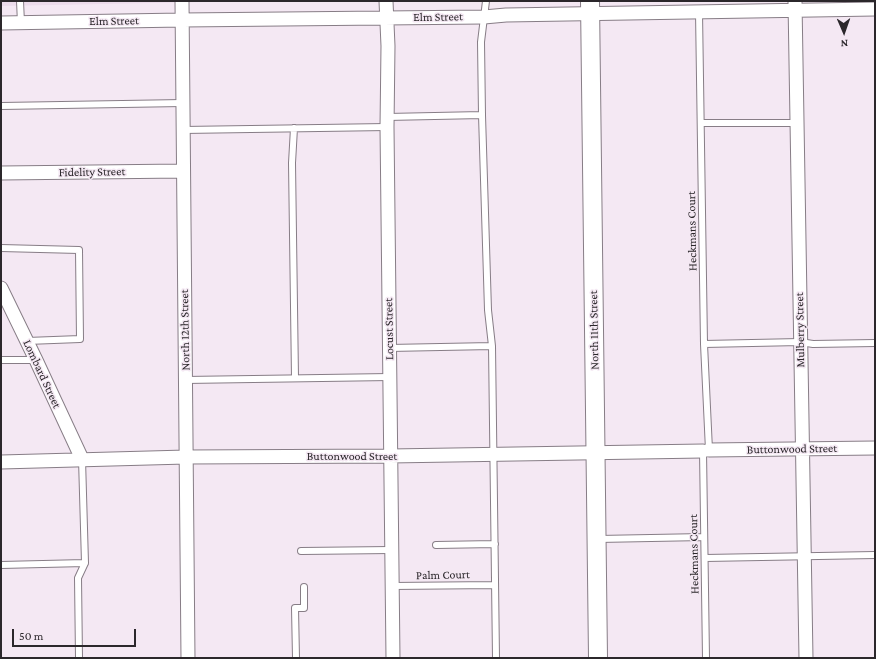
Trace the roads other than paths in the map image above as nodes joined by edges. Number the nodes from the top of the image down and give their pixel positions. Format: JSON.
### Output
{"nodes":[{"id":1,"x":20,"y":1,"type":"edge"},
{"id":2,"x":182,"y":1,"type":"edge"},
{"id":3,"x":386,"y":1,"type":"edge"},
{"id":4,"x":486,"y":1,"type":"edge"},
{"id":5,"x":795,"y":6,"type":"edge"},
{"id":6,"x":590,"y":7,"type":"edge"},
{"id":7,"x":875,"y":9,"type":"edge"},
{"id":8,"x":699,"y":12,"type":"junction"},
{"id":9,"x":484,"y":16,"type":"junction"},
{"id":10,"x":386,"y":18,"type":"junction"},
{"id":11,"x":182,"y":20,"type":"junction"},
{"id":12,"x":21,"y":23,"type":"junction"},
{"id":13,"x":1,"y":24,"type":"edge"},
{"id":14,"x":183,"y":103,"type":"junction"},
{"id":15,"x":1,"y":106,"type":"edge"},
{"id":16,"x":482,"y":115,"type":"junction"},
{"id":17,"x":387,"y":122,"type":"junction"},
{"id":18,"x":701,"y":123,"type":"junction"},
{"id":19,"x":797,"y":123,"type":"junction"},
{"id":20,"x":294,"y":128,"type":"junction"},
{"id":21,"x":183,"y":130,"type":"junction"},
{"id":22,"x":183,"y":171,"type":"junction"},
{"id":23,"x":1,"y":173,"type":"edge"},
{"id":24,"x":1,"y":248,"type":"edge"},
{"id":25,"x":1,"y":288,"type":"edge"},
{"id":26,"x":27,"y":341,"type":"junction"},
{"id":27,"x":800,"y":342,"type":"junction"},
{"id":28,"x":875,"y":343,"type":"edge"},
{"id":29,"x":704,"y":344,"type":"junction"},
{"id":30,"x":492,"y":346,"type":"junction"},
{"id":31,"x":389,"y":348,"type":"junction"},
{"id":32,"x":1,"y":360,"type":"edge"},
{"id":33,"x":36,"y":360,"type":"junction"},
{"id":34,"x":390,"y":377,"type":"junction"},
{"id":35,"x":295,"y":378,"type":"junction"},
{"id":36,"x":185,"y":380,"type":"junction"},
{"id":37,"x":875,"y":448,"type":"edge"},
{"id":38,"x":802,"y":449,"type":"junction"},
{"id":39,"x":706,"y":451,"type":"junction"},
{"id":40,"x":595,"y":452,"type":"junction"},
{"id":41,"x":493,"y":454,"type":"junction"},
{"id":42,"x":390,"y":456,"type":"junction"},
{"id":43,"x":186,"y":457,"type":"junction"},
{"id":44,"x":82,"y":459,"type":"junction"},
{"id":45,"x":1,"y":462,"type":"edge"},
{"id":46,"x":704,"y":537,"type":"junction"},
{"id":47,"x":597,"y":539,"type":"junction"},
{"id":48,"x":494,"y":544,"type":"junction"},
{"id":49,"x":436,"y":545,"type":"dead end"},
{"id":50,"x":391,"y":550,"type":"junction"},
{"id":51,"x":301,"y":551,"type":"dead end"},
{"id":52,"x":875,"y":555,"type":"edge"},
{"id":53,"x":804,"y":556,"type":"junction"},
{"id":54,"x":705,"y":558,"type":"junction"},
{"id":55,"x":85,"y":563,"type":"junction"},
{"id":56,"x":1,"y":565,"type":"edge"},
{"id":57,"x":495,"y":585,"type":"junction"},
{"id":58,"x":392,"y":586,"type":"junction"},
{"id":59,"x":304,"y":587,"type":"dead end"},
{"id":60,"x":78,"y":658,"type":"edge"},
{"id":61,"x":188,"y":658,"type":"edge"},
{"id":62,"x":296,"y":658,"type":"edge"},
{"id":63,"x":393,"y":658,"type":"edge"},
{"id":64,"x":496,"y":658,"type":"edge"},
{"id":65,"x":598,"y":658,"type":"edge"},
{"id":66,"x":706,"y":658,"type":"edge"},
{"id":67,"x":806,"y":658,"type":"edge"}],
"edges":[{"from":1,"to":12,"type":"lane"},
{"from":2,"to":11,"type":"street","name":"North 12th Street"},
{"from":3,"to":10,"type":"street","name":"Locust Street"},
{"from":4,"to":9,"type":"lane"},
{"from":5,"to":7,"type":"street","name":"Elm Street"},
{"from":5,"to":8,"type":"street","name":"Elm Street"},
{"from":5,"to":19,"type":"street","name":"Mulberry Street"},
{"from":6,"to":8,"type":"street","name":"Elm Street"},
{"from":6,"to":9,"type":"street","name":"Elm Street"},
{"from":6,"to":40,"type":"street","name":"North 11th Street"},
{"from":8,"to":18,"type":"lane","name":"Heckmans Court"},
{"from":9,"to":10,"type":"street","name":"Elm Street"},
{"from":9,"to":16,"type":"lane"},
{"from":10,"to":11,"type":"street","name":"Elm Street"},
{"from":10,"to":17,"type":"street","name":"Locust Street"},
{"from":11,"to":12,"type":"street","name":"Elm Street"},
{"from":11,"to":14,"type":"street","name":"North 12th Street"},
{"from":12,"to":13,"type":"street","name":"Elm Street"},
{"from":14,"to":15,"type":"lane"},
{"from":14,"to":21,"type":"street","name":"North 12th Street"},
{"from":16,"to":17,"type":"lane"},
{"from":16,"to":30,"type":"lane"},
{"from":17,"to":20,"type":"lane"},
{"from":17,"to":31,"type":"street","name":"Locust Street"},
{"from":18,"to":19,"type":"lane"},
{"from":18,"to":29,"type":"lane","name":"Heckmans Court"},
{"from":19,"to":27,"type":"street","name":"Mulberry Street"},
{"from":20,"to":21,"type":"lane"},
{"from":20,"to":35,"type":"lane"},
{"from":21,"to":22,"type":"street","name":"North 12th Street"},
{"from":22,"to":23,"type":"street","name":"Fidelity Street"},
{"from":22,"to":36,"type":"street","name":"North 12th Street"},
{"from":24,"to":26,"type":"lane"},
{"from":25,"to":26,"type":"street","name":"Lombard Street"},
{"from":26,"to":33,"type":"street","name":"Lombard Street"},
{"from":27,"to":28,"type":"lane"},
{"from":27,"to":29,"type":"lane"},
{"from":27,"to":38,"type":"street","name":"Mulberry Street"},
{"from":29,"to":39,"type":"lane","name":"Heckmans Court"},
{"from":30,"to":31,"type":"lane"},
{"from":30,"to":41,"type":"lane"},
{"from":31,"to":34,"type":"street","name":"Locust Street"},
{"from":32,"to":33,"type":"lane"},
{"from":33,"to":44,"type":"street","name":"Lombard Street"},
{"from":34,"to":35,"type":"lane"},
{"from":34,"to":42,"type":"street","name":"Locust Street"},
{"from":35,"to":36,"type":"lane"},
{"from":36,"to":43,"type":"street","name":"North 12th Street"},
{"from":37,"to":38,"type":"street","name":"Buttonwood Street"},
{"from":38,"to":39,"type":"street","name":"Buttonwood Street"},
{"from":38,"to":53,"type":"street","name":"Mulberry Street"},
{"from":39,"to":40,"type":"street","name":"Buttonwood Street"},
{"from":39,"to":46,"type":"lane","name":"Heckmans Court"},
{"from":40,"to":41,"type":"street","name":"Buttonwood Street"},
{"from":40,"to":47,"type":"street","name":"North 11th Street"},
{"from":41,"to":42,"type":"street","name":"Buttonwood Street"},
{"from":41,"to":48,"type":"lane"},
{"from":42,"to":43,"type":"street","name":"Buttonwood Street"},
{"from":42,"to":50,"type":"street","name":"Locust Street"},
{"from":43,"to":44,"type":"street","name":"Buttonwood Street"},
{"from":43,"to":61,"type":"street","name":"North 12th Street"},
{"from":44,"to":45,"type":"street","name":"Buttonwood Street"},
{"from":44,"to":55,"type":"lane"},
{"from":46,"to":47,"type":"lane"},
{"from":46,"to":54,"type":"lane","name":"Heckmans Court"},
{"from":47,"to":65,"type":"street","name":"North 11th Street"},
{"from":48,"to":49,"type":"lane"},
{"from":48,"to":57,"type":"lane"},
{"from":50,"to":51,"type":"lane"},
{"from":50,"to":58,"type":"street","name":"Locust Street"},
{"from":52,"to":53,"type":"lane"},
{"from":53,"to":54,"type":"lane"},
{"from":53,"to":67,"type":"street","name":"Mulberry Street"},
{"from":54,"to":66,"type":"lane","name":"Heckmans Court"},
{"from":55,"to":56,"type":"lane"},
{"from":55,"to":60,"type":"lane"},
{"from":57,"to":58,"type":"lane","name":"Palm Court"},
{"from":57,"to":64,"type":"lane"},
{"from":58,"to":63,"type":"street","name":"Locust Street"},
{"from":59,"to":62,"type":"lane"}]}
